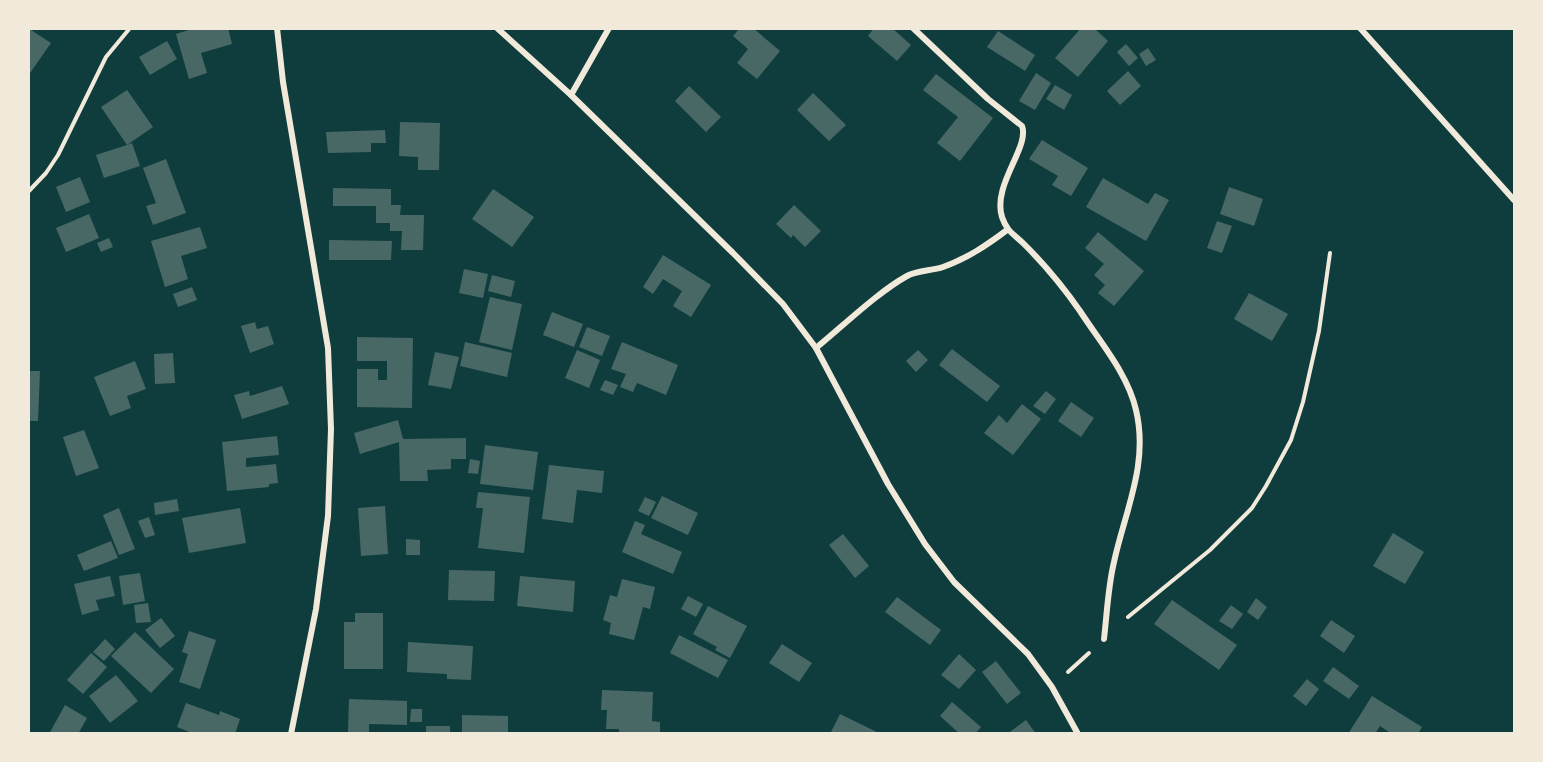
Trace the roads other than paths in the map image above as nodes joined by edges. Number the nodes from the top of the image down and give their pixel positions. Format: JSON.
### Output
{"nodes":[{"id":1,"x":277,"y":28,"type":"edge"},
{"id":2,"x":497,"y":28,"type":"edge"},
{"id":3,"x":609,"y":28,"type":"edge"},
{"id":4,"x":913,"y":28,"type":"edge"},
{"id":5,"x":1360,"y":28,"type":"edge"},
{"id":6,"x":571,"y":95,"type":"junction"},
{"id":7,"x":1515,"y":200,"type":"edge"},
{"id":8,"x":1008,"y":230,"type":"junction"},
{"id":9,"x":816,"y":348,"type":"junction"},
{"id":10,"x":1104,"y":639,"type":"road end"},
{"id":11,"x":291,"y":734,"type":"edge"},
{"id":12,"x":1078,"y":734,"type":"edge"}],
"edges":[{"from":1,"to":11,"type":"street"},
{"from":2,"to":6,"type":"street"},
{"from":3,"to":6,"type":"street"},
{"from":4,"to":8,"type":"street"},
{"from":5,"to":7,"type":"street"},
{"from":6,"to":9,"type":"street"},
{"from":8,"to":9,"type":"street"},
{"from":8,"to":10,"type":"street"},
{"from":9,"to":12,"type":"street"}]}
